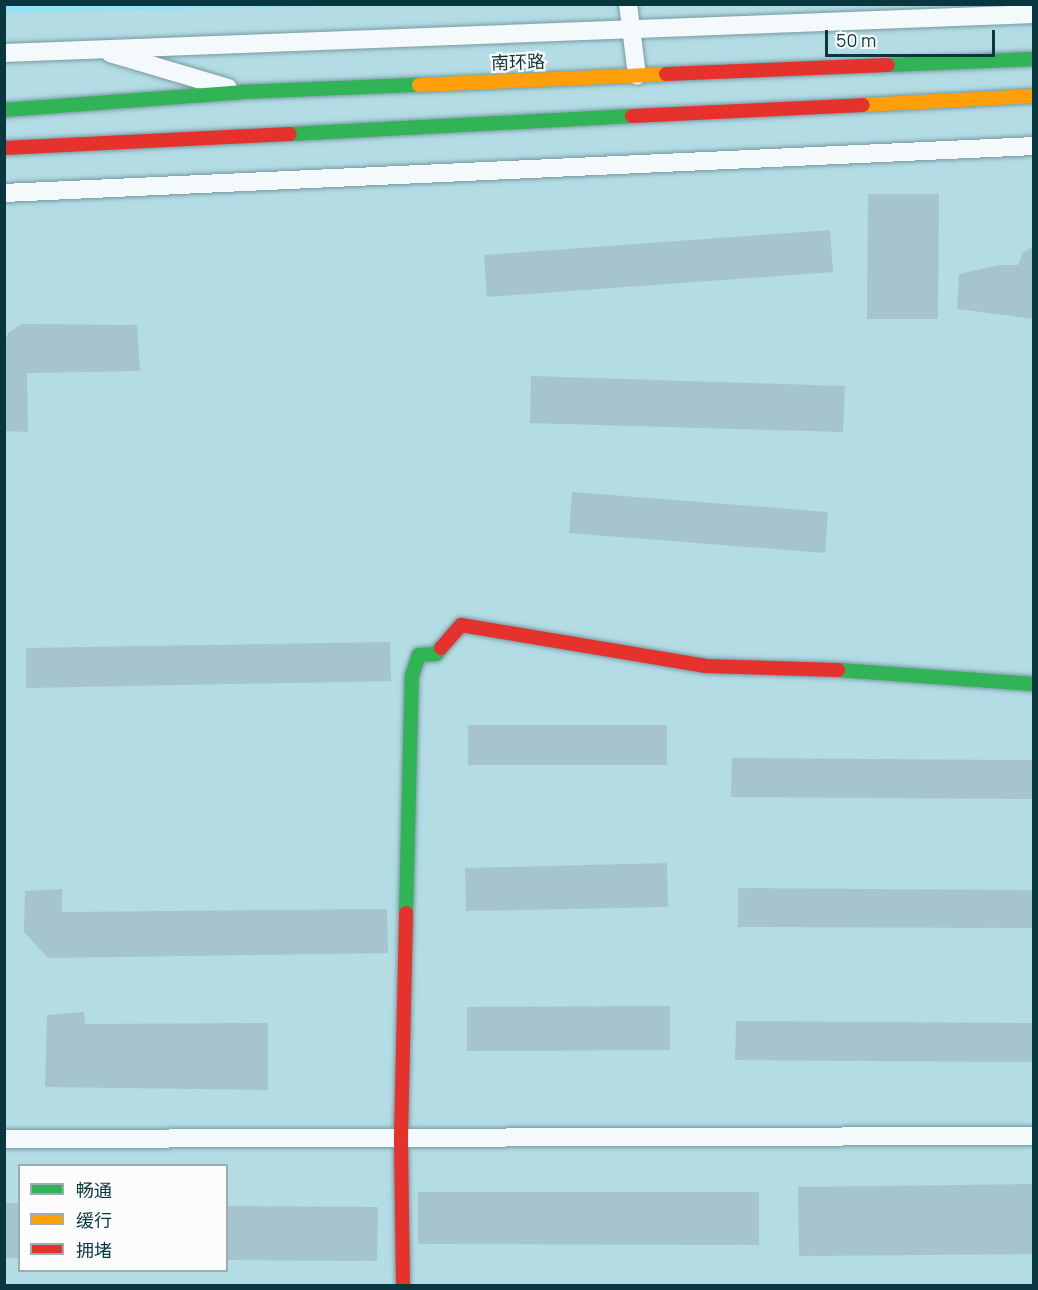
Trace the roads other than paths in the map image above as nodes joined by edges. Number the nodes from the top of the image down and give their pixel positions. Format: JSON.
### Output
{"nodes":[{"id":1,"x":628,"y":4,"type":"edge"},
{"id":2,"x":1034,"y":14,"type":"edge"},
{"id":3,"x":631,"y":32,"type":"junction"},
{"id":4,"x":97,"y":48,"type":"junction"},
{"id":5,"x":4,"y":53,"type":"edge"},
{"id":6,"x":1034,"y":59,"type":"edge"},
{"id":7,"x":637,"y":75,"type":"junction"},
{"id":8,"x":241,"y":92,"type":"junction"},
{"id":9,"x":1034,"y":96,"type":"edge"},
{"id":10,"x":4,"y":110,"type":"edge"},
{"id":11,"x":1034,"y":146,"type":"edge"},
{"id":12,"x":4,"y":148,"type":"edge"},
{"id":13,"x":4,"y":193,"type":"edge"},
{"id":14,"x":1034,"y":684,"type":"edge"},
{"id":15,"x":1034,"y":1136,"type":"edge"},
{"id":16,"x":401,"y":1137,"type":"junction"},
{"id":17,"x":4,"y":1139,"type":"edge"},
{"id":18,"x":403,"y":1286,"type":"edge"}],
"edges":[{"from":1,"to":3,"type":"street"},
{"from":2,"to":3,"type":"street"},
{"from":3,"to":4,"type":"street"},
{"from":3,"to":7,"type":"street"},
{"from":4,"to":5,"type":"street"},
{"from":4,"to":8,"type":"street"},
{"from":6,"to":7,"type":"main road","name":"南环路"},
{"from":7,"to":8,"type":"main road","name":"南环路"},
{"from":8,"to":10,"type":"main road","name":"南环路"},
{"from":9,"to":12,"type":"main road"},
{"from":11,"to":13,"type":"street"},
{"from":14,"to":16,"type":"main road"},
{"from":15,"to":16,"type":"street"},
{"from":16,"to":17,"type":"street"},
{"from":16,"to":18,"type":"main road"}]}
